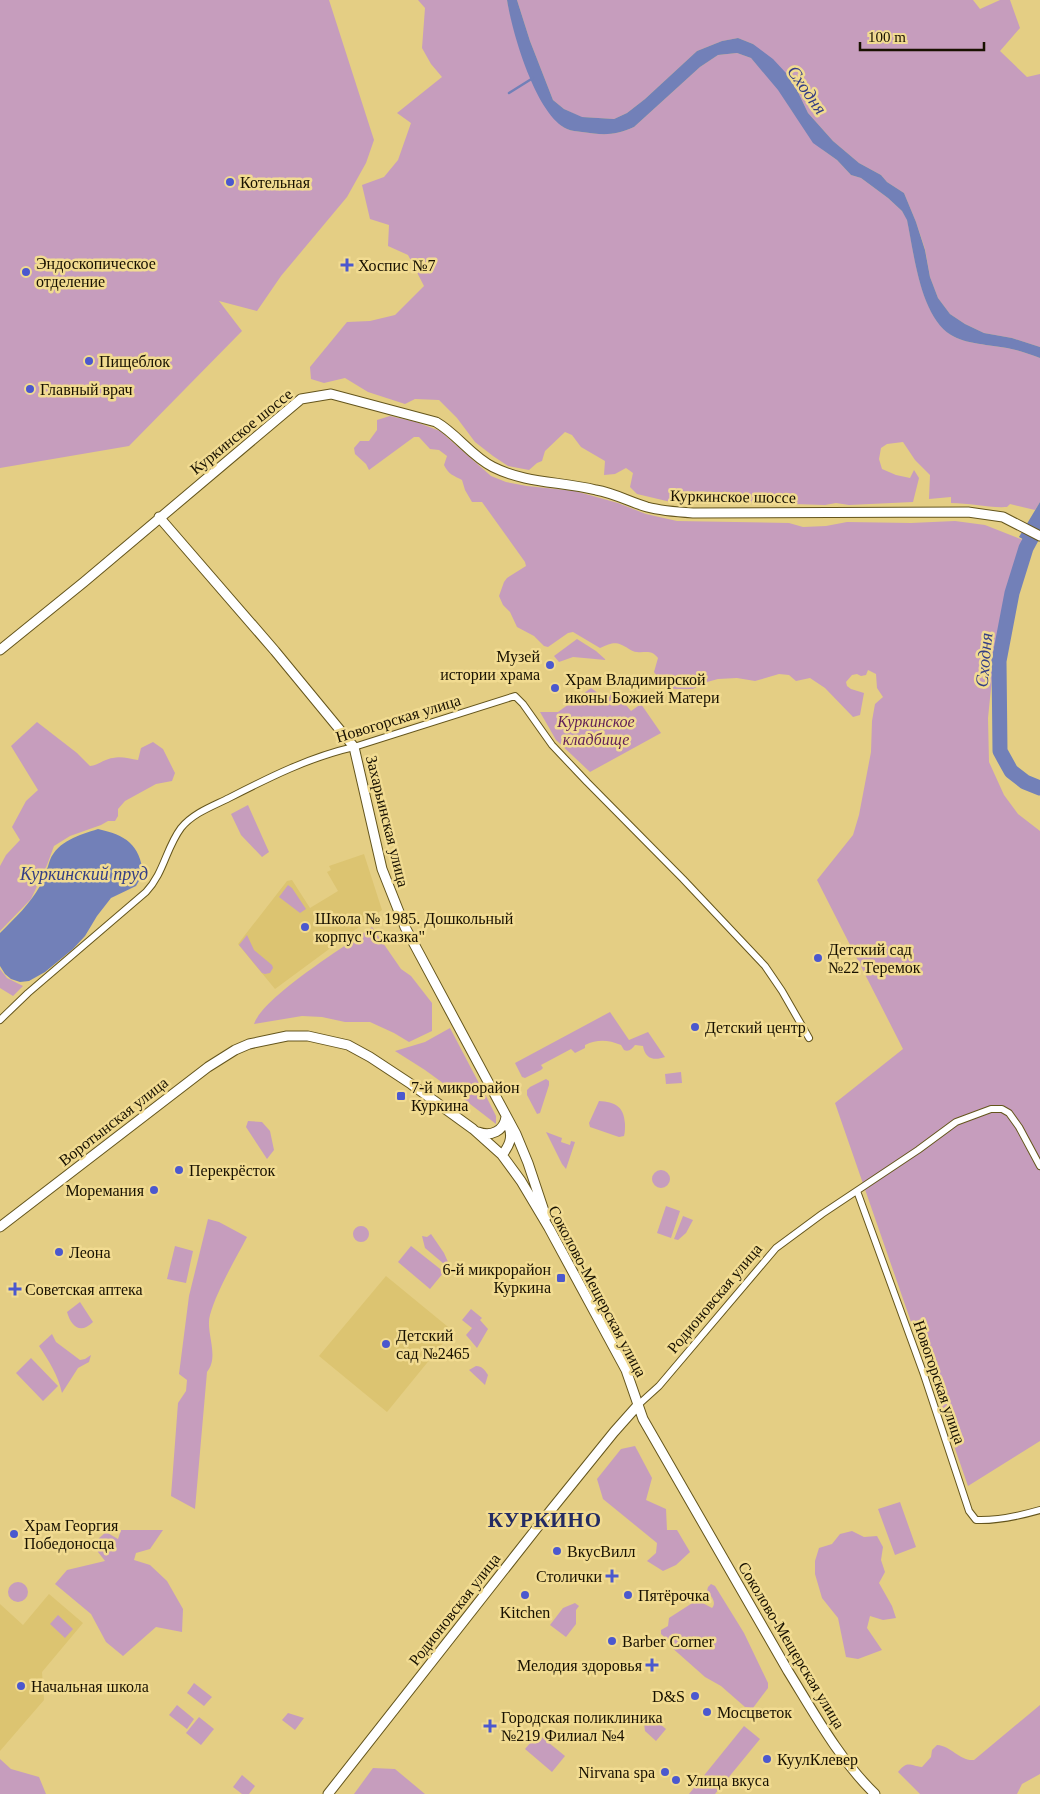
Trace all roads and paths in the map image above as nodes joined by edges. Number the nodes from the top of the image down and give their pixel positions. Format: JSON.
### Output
{"nodes":[{"id":1,"x":159,"y":517,"type":"junction"},
{"id":2,"x":1039,"y":535,"type":"edge"},
{"id":3,"x":0,"y":650,"type":"edge"},
{"id":4,"x":354,"y":747,"type":"junction"},
{"id":5,"x":0,"y":1020,"type":"edge"},
{"id":6,"x":809,"y":1038,"type":"dead end"},
{"id":7,"x":248,"y":1044,"type":"joint"},
{"id":8,"x":506,"y":1117,"type":"junction"},
{"id":9,"x":473,"y":1129,"type":"junction"},
{"id":10,"x":502,"y":1155,"type":"junction"},
{"id":11,"x":1040,"y":1166,"type":"edge"},
{"id":12,"x":857,"y":1191,"type":"junction"},
{"id":13,"x":0,"y":1227,"type":"edge"},
{"id":14,"x":549,"y":1228,"type":"junction"},
{"id":15,"x":638,"y":1405,"type":"junction"},
{"id":16,"x":1040,"y":1510,"type":"edge"},
{"id":17,"x":328,"y":1794,"type":"edge"},
{"id":18,"x":875,"y":1794,"type":"edge"}],
"edges":[{"from":1,"to":2,"type":"street","name":"Куркинское шоссе"},
{"from":1,"to":3,"type":"street","name":"Куркинское шоссе"},
{"from":1,"to":4,"type":"street","name":"Захарьинская улица"},
{"from":4,"to":5,"type":"street","name":"Новогорская улица"},
{"from":4,"to":6,"type":"street","name":"Новогорская улица"},
{"from":4,"to":8,"type":"street","name":"Захарьинская улица"},
{"from":7,"to":9,"type":"street","name":"Соколово-Мещерская улица"},
{"from":7,"to":13,"type":"street","name":"Воротынская улица"},
{"from":8,"to":9,"type":"street"},
{"from":8,"to":10,"type":"street","name":"Захарьинская улица"},
{"from":8,"to":14,"type":"street","name":"Захарьинская улица"},
{"from":9,"to":10,"type":"street","name":"Соколово-Мещерская улица"},
{"from":10,"to":14,"type":"street","name":"Соколово-Мещерская улица"},
{"from":11,"to":12,"type":"street","name":"Родионовская улица"},
{"from":12,"to":15,"type":"street","name":"Родионовская улица"},
{"from":12,"to":16,"type":"street","name":"Новогорская улица"},
{"from":14,"to":15,"type":"street","name":"Соколово-Мещерская улица"},
{"from":15,"to":17,"type":"street","name":"Родионовская улица"},
{"from":15,"to":18,"type":"street","name":"Соколово-Мещерская улица"}]}
